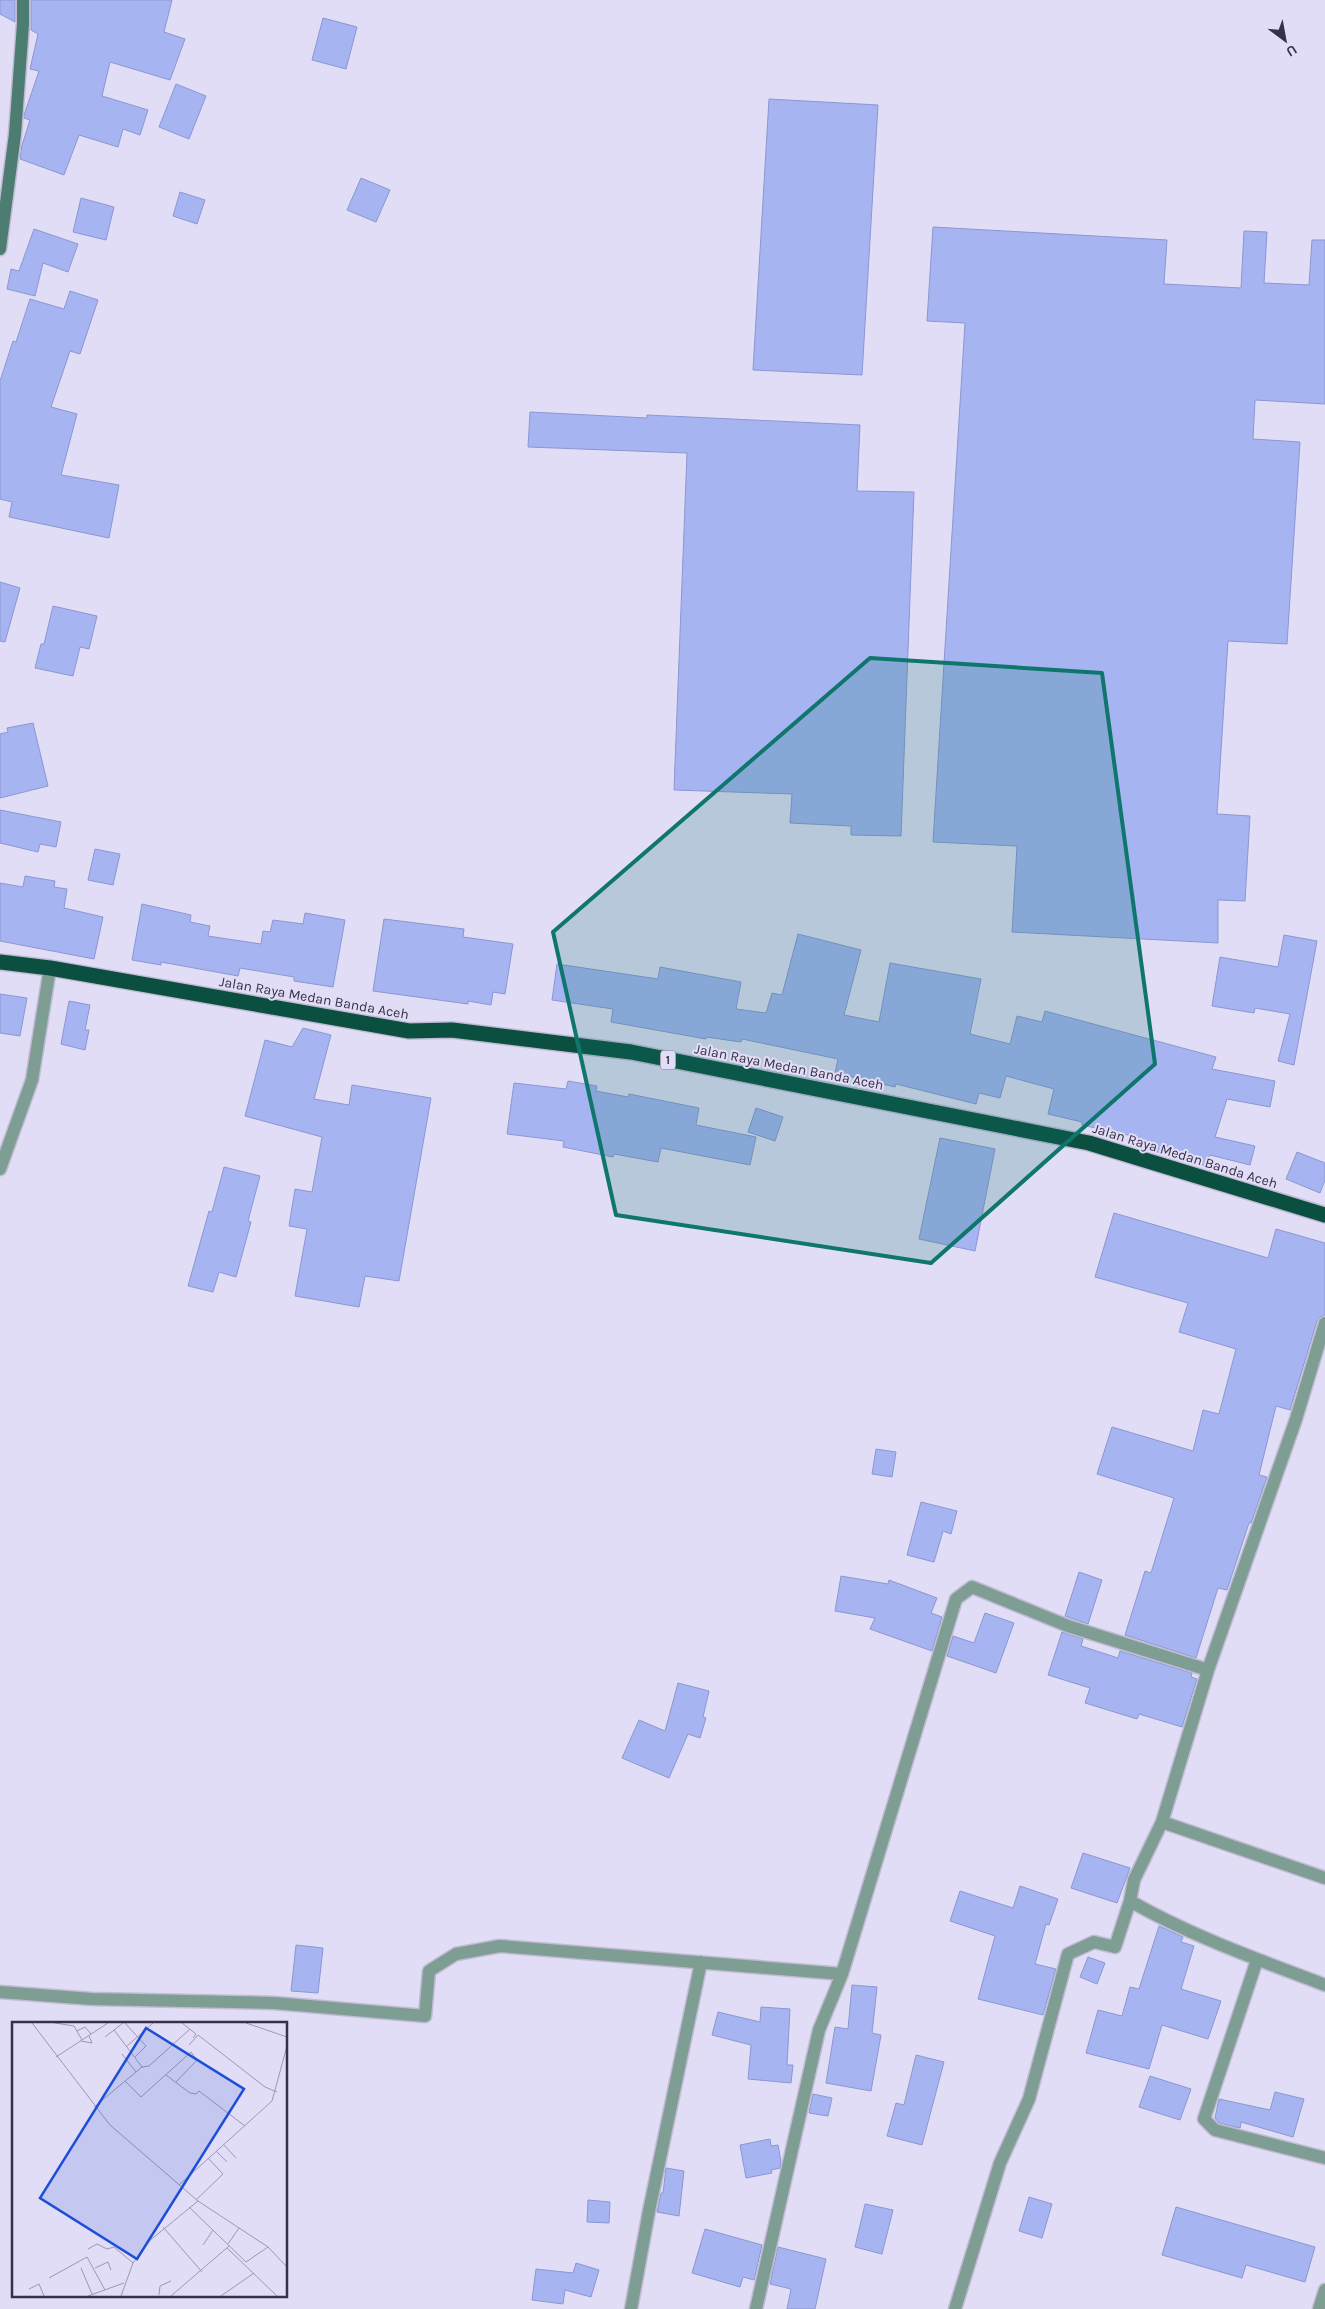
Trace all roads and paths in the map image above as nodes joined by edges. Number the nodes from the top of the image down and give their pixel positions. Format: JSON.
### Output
{"nodes":[{"id":1,"x":23,"y":0,"type":"edge"},
{"id":2,"x":0,"y":249,"type":"edge"},
{"id":3,"x":0,"y":962,"type":"edge"},
{"id":4,"x":50,"y":968,"type":"junction"},
{"id":5,"x":0,"y":1170,"type":"edge"},
{"id":6,"x":1325,"y":1215,"type":"edge"},
{"id":7,"x":1325,"y":1323,"type":"edge"},
{"id":8,"x":1208,"y":1670,"type":"junction"},
{"id":9,"x":1162,"y":1822,"type":"junction"},
{"id":10,"x":1325,"y":1878,"type":"edge"},
{"id":11,"x":1130,"y":1901,"type":"junction"},
{"id":12,"x":1257,"y":1960,"type":"junction"},
{"id":13,"x":701,"y":1962,"type":"junction"},
{"id":14,"x":842,"y":1974,"type":"junction"},
{"id":15,"x":1325,"y":1985,"type":"edge"},
{"id":16,"x":0,"y":1992,"type":"edge"},
{"id":17,"x":1325,"y":2158,"type":"edge"},
{"id":18,"x":1325,"y":2290,"type":"edge"},
{"id":19,"x":631,"y":2309,"type":"edge"},
{"id":20,"x":756,"y":2309,"type":"edge"},
{"id":21,"x":954,"y":2309,"type":"edge"},
{"id":22,"x":1319,"y":2309,"type":"edge"}],
"edges":[{"from":1,"to":2,"type":"street"},
{"from":3,"to":4,"type":"highway","name":"Jalan Raya Medan Banda Aceh","number":"1"},
{"from":4,"to":5,"type":"street"},
{"from":4,"to":6,"type":"highway","name":"Jalan Raya Medan Banda Aceh","number":"1"},
{"from":7,"to":8,"type":"street"},
{"from":8,"to":9,"type":"street"},
{"from":8,"to":14,"type":"street"},
{"from":9,"to":10,"type":"street"},
{"from":9,"to":11,"type":"street"},
{"from":11,"to":12,"type":"street"},
{"from":11,"to":21,"type":"street"},
{"from":12,"to":15,"type":"street"},
{"from":12,"to":17,"type":"street"},
{"from":13,"to":14,"type":"street"},
{"from":13,"to":16,"type":"street"},
{"from":13,"to":19,"type":"street"},
{"from":14,"to":20,"type":"street"},
{"from":18,"to":22,"type":"street"}]}
